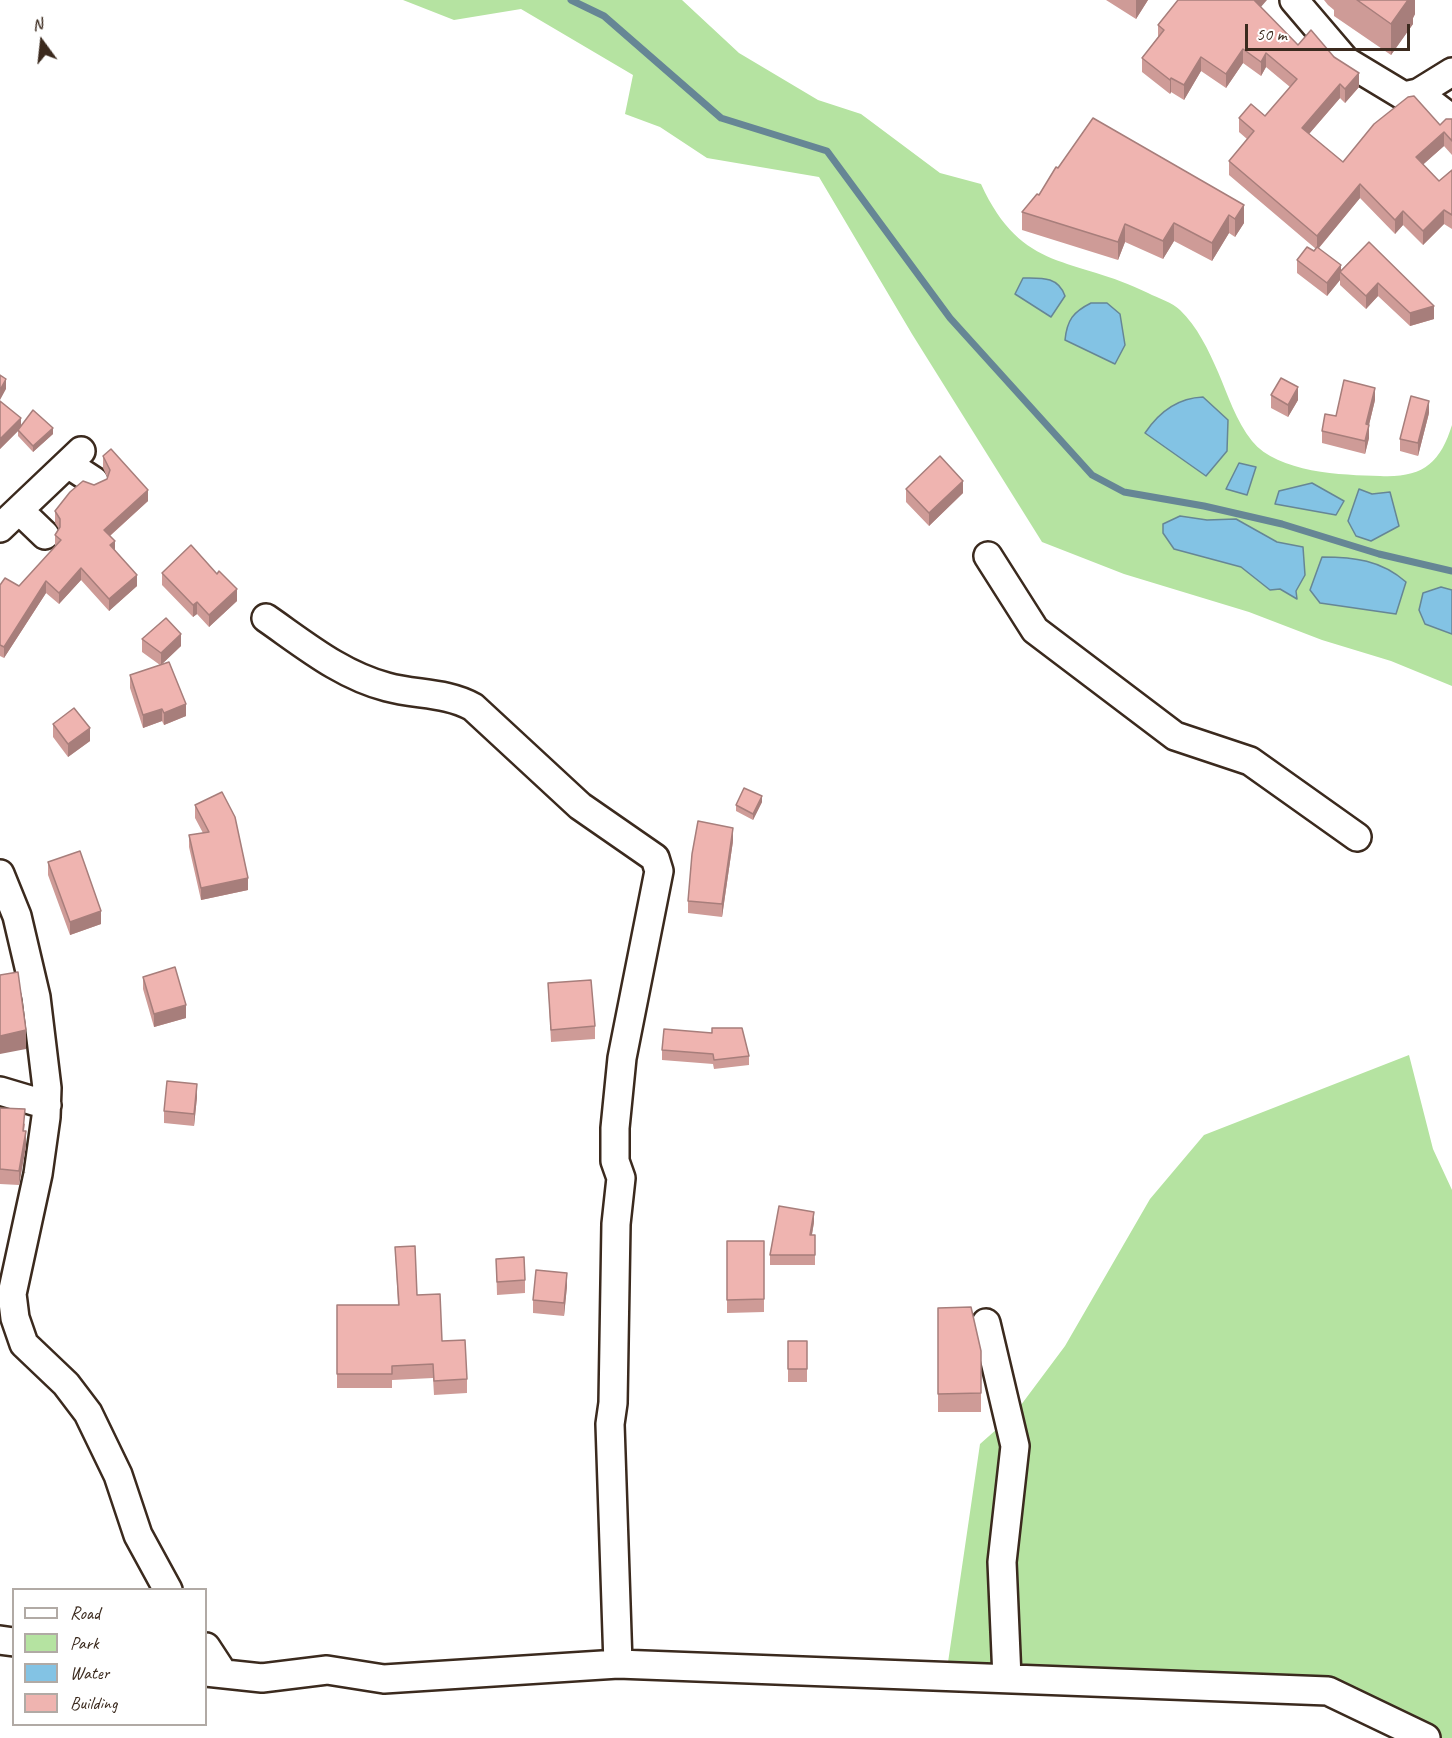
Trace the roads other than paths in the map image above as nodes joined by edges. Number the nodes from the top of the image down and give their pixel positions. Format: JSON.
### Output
{"nodes":[{"id":1,"x":1294,"y":0,"type":"edge"},
{"id":2,"x":1452,"y":72,"type":"edge"},
{"id":3,"x":1418,"y":93,"type":"junction"},
{"id":4,"x":1452,"y":119,"type":"edge"},
{"id":5,"x":94,"y":481,"type":"dead end"},
{"id":6,"x":20,"y":511,"type":"junction"},
{"id":7,"x":0,"y":528,"type":"edge"},
{"id":8,"x":45,"y":535,"type":"dead end"},
{"id":9,"x":988,"y":556,"type":"dead end"},
{"id":10,"x":266,"y":618,"type":"dead end"},
{"id":11,"x":1356,"y":837,"type":"dead end"},
{"id":12,"x":0,"y":874,"type":"edge"},
{"id":13,"x":8,"y":918,"type":"edge"},
{"id":14,"x":0,"y":1092,"type":"edge"},
{"id":15,"x":47,"y":1105,"type":"junction"},
{"id":16,"x":986,"y":1323,"type":"dead end"},
{"id":17,"x":167,"y":1588,"type":"edge"},
{"id":18,"x":207,"y":1650,"type":"edge"},
{"id":19,"x":618,"y":1664,"type":"junction"},
{"id":20,"x":214,"y":1673,"type":"edge"},
{"id":21,"x":1007,"y":1678,"type":"junction"},
{"id":22,"x":1426,"y":1738,"type":"edge"}],
"edges":[{"from":1,"to":3,"type":"street"},
{"from":2,"to":3,"type":"street"},
{"from":3,"to":4,"type":"street"},
{"from":5,"to":6,"type":"street"},
{"from":6,"to":7,"type":"street"},
{"from":6,"to":8,"type":"street"},
{"from":9,"to":11,"type":"street"},
{"from":10,"to":19,"type":"street"},
{"from":12,"to":13,"type":"street"},
{"from":13,"to":15,"type":"street"},
{"from":14,"to":15,"type":"street"},
{"from":15,"to":17,"type":"street"},
{"from":16,"to":21,"type":"street"},
{"from":18,"to":20,"type":"street"},
{"from":19,"to":20,"type":"street"},
{"from":19,"to":21,"type":"street"},
{"from":21,"to":22,"type":"street"}]}
